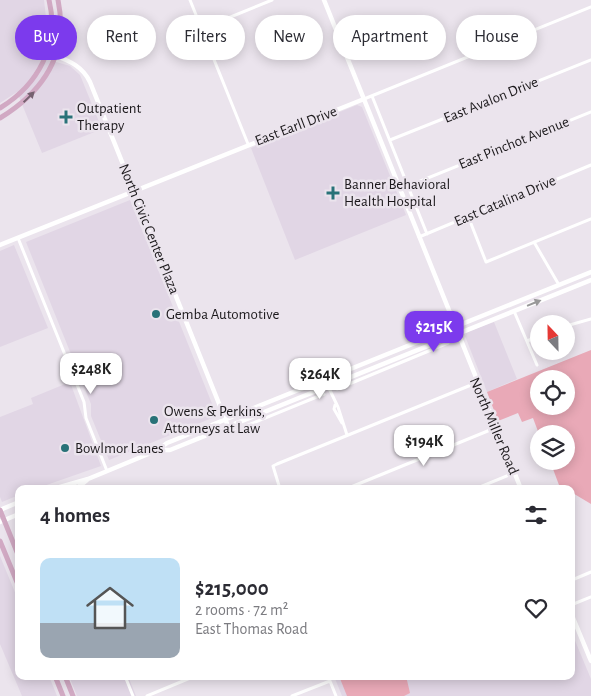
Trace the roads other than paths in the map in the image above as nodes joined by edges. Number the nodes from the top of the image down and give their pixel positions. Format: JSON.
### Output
{"nodes":[{"id":1,"x":49,"y":0,"type":"edge"},
{"id":2,"x":58,"y":0,"type":"edge"},
{"id":3,"x":190,"y":0,"type":"edge"},
{"id":4,"x":272,"y":0,"type":"edge"},
{"id":5,"x":324,"y":0,"type":"edge"},
{"id":6,"x":591,"y":7,"type":"edge"},
{"id":7,"x":51,"y":15,"type":"edge"},
{"id":8,"x":59,"y":15,"type":"edge"},
{"id":9,"x":196,"y":15,"type":"edge"},
{"id":10,"x":235,"y":15,"type":"edge"},
{"id":11,"x":44,"y":60,"type":"edge"},
{"id":12,"x":54,"y":60,"type":"edge"},
{"id":13,"x":67,"y":60,"type":"edge"},
{"id":14,"x":214,"y":60,"type":"edge"},
{"id":15,"x":591,"y":60,"type":"edge"},
{"id":16,"x":372,"y":96,"type":"junction"},
{"id":17,"x":364,"y":99,"type":"junction"},
{"id":18,"x":0,"y":106,"type":"edge"},
{"id":19,"x":591,"y":112,"type":"edge"},
{"id":20,"x":3,"y":117,"type":"edge"},
{"id":21,"x":390,"y":140,"type":"junction"},
{"id":22,"x":248,"y":144,"type":"junction"},
{"id":23,"x":591,"y":165,"type":"edge"},
{"id":24,"x":408,"y":186,"type":"junction"},
{"id":25,"x":133,"y":190,"type":"junction"},
{"id":26,"x":468,"y":216,"type":"junction"},
{"id":27,"x":591,"y":219,"type":"edge"},
{"id":28,"x":427,"y":234,"type":"junction"},
{"id":29,"x":18,"y":238,"type":"junction"},
{"id":30,"x":419,"y":238,"type":"junction"},
{"id":31,"x":534,"y":242,"type":"junction"},
{"id":32,"x":0,"y":245,"type":"edge"},
{"id":33,"x":591,"y":272,"type":"edge"},
{"id":34,"x":591,"y":280,"type":"edge"},
{"id":35,"x":559,"y":285,"type":"junction"},
{"id":36,"x":514,"y":311,"type":"junction"},
{"id":37,"x":591,"y":319,"type":"edge"},
{"id":38,"x":575,"y":323,"type":"edge"},
{"id":39,"x":454,"y":328,"type":"junction"},
{"id":40,"x":456,"y":333,"type":"junction"},
{"id":41,"x":530,"y":340,"type":"edge"},
{"id":42,"x":527,"y":341,"type":"junction"},
{"id":43,"x":448,"y":343,"type":"dead end"},
{"id":44,"x":421,"y":351,"type":"junction"},
{"id":45,"x":537,"y":366,"type":"dead end"},
{"id":46,"x":340,"y":373,"type":"junction"},
{"id":47,"x":325,"y":380,"type":"junction"},
{"id":48,"x":343,"y":380,"type":"junction"},
{"id":49,"x":476,"y":383,"type":"junction"},
{"id":50,"x":345,"y":385,"type":"junction"},
{"id":51,"x":308,"y":386,"type":"junction"},
{"id":52,"x":328,"y":386,"type":"junction"},
{"id":53,"x":337,"y":389,"type":"dead end"},
{"id":54,"x":311,"y":393,"type":"junction"},
{"id":55,"x":324,"y":394,"type":"dead end"},
{"id":56,"x":314,"y":398,"type":"junction"},
{"id":57,"x":258,"y":414,"type":"junction"},
{"id":58,"x":226,"y":420,"type":"junction"},
{"id":59,"x":260,"y":420,"type":"junction"},
{"id":60,"x":228,"y":426,"type":"junction"},
{"id":61,"x":495,"y":428,"type":"junction"},
{"id":62,"x":231,"y":432,"type":"dead end"},
{"id":63,"x":347,"y":435,"type":"junction"},
{"id":64,"x":158,"y":450,"type":"junction"},
{"id":65,"x":107,"y":472,"type":"junction"},
{"id":66,"x":514,"y":473,"type":"junction"},
{"id":67,"x":88,"y":479,"type":"junction"},
{"id":68,"x":66,"y":485,"type":"edge"},
{"id":69,"x":81,"y":485,"type":"edge"},
{"id":70,"x":279,"y":485,"type":"edge"},
{"id":71,"x":356,"y":485,"type":"edge"},
{"id":72,"x":485,"y":485,"type":"edge"},
{"id":73,"x":518,"y":485,"type":"edge"},
{"id":74,"x":15,"y":504,"type":"edge"},
{"id":75,"x":0,"y":510,"type":"edge"},
{"id":76,"x":15,"y":516,"type":"edge"},
{"id":77,"x":2,"y":521,"type":"edge"},
{"id":78,"x":0,"y":541,"type":"edge"},
{"id":79,"x":15,"y":549,"type":"edge"},
{"id":80,"x":591,"y":572,"type":"edge"},
{"id":81,"x":15,"y":577,"type":"edge"},
{"id":82,"x":575,"y":579,"type":"edge"},
{"id":83,"x":591,"y":597,"type":"edge"},
{"id":84,"x":575,"y":603,"type":"edge"},
{"id":85,"x":575,"y":623,"type":"edge"},
{"id":86,"x":591,"y":661,"type":"edge"},
{"id":87,"x":57,"y":680,"type":"edge"},
{"id":88,"x":67,"y":680,"type":"edge"},
{"id":89,"x":127,"y":680,"type":"edge"},
{"id":90,"x":185,"y":680,"type":"edge"},
{"id":91,"x":325,"y":680,"type":"edge"},
{"id":92,"x":330,"y":680,"type":"edge"},
{"id":93,"x":63,"y":696,"type":"edge"},
{"id":94,"x":73,"y":696,"type":"edge"},
{"id":95,"x":134,"y":696,"type":"edge"},
{"id":96,"x":147,"y":696,"type":"edge"},
{"id":97,"x":292,"y":696,"type":"edge"},
{"id":98,"x":336,"y":696,"type":"edge"}],
"edges":[{"from":1,"to":7,"type":"main road"},
{"from":2,"to":8,"type":"main road"},
{"from":3,"to":9,"type":"street"},
{"from":4,"to":10,"type":"street"},
{"from":5,"to":17,"type":"street","name":"North Miller Road"},
{"from":6,"to":16,"type":"street","name":"East Earll Drive"},
{"from":11,"to":18,"type":"main road"},
{"from":20,"to":12,"type":"main road","one_way":true},
{"from":13,"to":25,"type":"street","name":"North Civic Center Plaza"},
{"from":14,"to":22,"type":"street"},
{"from":15,"to":21,"type":"street","name":"East Avalon Drive"},
{"from":16,"to":17,"type":"street","name":"East Earll Drive"},
{"from":16,"to":21,"type":"street"},
{"from":17,"to":22,"type":"street","name":"East Earll Drive"},
{"from":17,"to":30,"type":"street","name":"North Miller Road"},
{"from":18,"to":20,"type":"street"},
{"from":19,"to":24,"type":"street","name":"East Pinchot Avenue"},
{"from":21,"to":24,"type":"street"},
{"from":22,"to":25,"type":"street","name":"East Earll Drive"},
{"from":23,"to":26,"type":"street","name":"East Catalina Drive"},
{"from":24,"to":28,"type":"street"},
{"from":25,"to":29,"type":"street","name":"East Earll Drive"},
{"from":25,"to":58,"type":"street","name":"North Civic Center Plaza"},
{"from":26,"to":28,"type":"street","name":"East Catalina Drive"},
{"from":26,"to":31,"type":"street"},
{"from":27,"to":31,"type":"street"},
{"from":28,"to":30,"type":"street","name":"East Catalina Drive"},
{"from":29,"to":32,"type":"street","name":"East Earll Drive"},
{"from":29,"to":65,"type":"street"},
{"from":30,"to":39,"type":"street","name":"North Miller Road"},
{"from":31,"to":35,"type":"street"},
{"from":33,"to":35,"type":"street"},
{"from":36,"to":34,"type":"street","one_way":true},
{"from":35,"to":39,"type":"street"},
{"from":36,"to":40,"type":"street"},
{"from":36,"to":42,"type":"street"},
{"from":37,"to":38,"type":"street"},
{"from":39,"to":40,"type":"street","name":"North Miller Road"},
{"from":39,"to":46,"type":"street"},
{"from":40,"to":44,"type":"street"},
{"from":40,"to":49,"type":"street","name":"North Miller Road"},
{"from":41,"to":42,"type":"street"},
{"from":42,"to":45,"type":"street"},
{"from":43,"to":44,"type":"street"},
{"from":44,"to":48,"type":"street"},
{"from":44,"to":50,"type":"street"},
{"from":46,"to":47,"type":"street"},
{"from":46,"to":48,"type":"street"},
{"from":47,"to":51,"type":"street"},
{"from":47,"to":52,"type":"street"},
{"from":48,"to":50,"type":"street"},
{"from":48,"to":52,"type":"street"},
{"from":49,"to":61,"type":"street","name":"North Miller Road"},
{"from":49,"to":63,"type":"street"},
{"from":50,"to":53,"type":"street"},
{"from":51,"to":54,"type":"street"},
{"from":51,"to":58,"type":"street"},
{"from":52,"to":54,"type":"street"},
{"from":52,"to":63,"type":"street"},
{"from":54,"to":56,"type":"street"},
{"from":54,"to":57,"type":"street"},
{"from":55,"to":56,"type":"street"},
{"from":56,"to":59,"type":"street"},
{"from":57,"to":59,"type":"street"},
{"from":57,"to":60,"type":"street"},
{"from":58,"to":60,"type":"street","name":"North Civic Center Plaza"},
{"from":58,"to":64,"type":"street"},
{"from":59,"to":62,"type":"street"},
{"from":60,"to":64,"type":"street"},
{"from":61,"to":66,"type":"street","name":"North Miller Road"},
{"from":61,"to":71,"type":"street"},
{"from":63,"to":70,"type":"street"},
{"from":64,"to":65,"type":"street"},
{"from":65,"to":67,"type":"street"},
{"from":66,"to":72,"type":"street"},
{"from":66,"to":73,"type":"street","name":"North Miller Road"},
{"from":67,"to":68,"type":"street"},
{"from":67,"to":69,"type":"street"},
{"from":74,"to":75,"type":"street"},
{"from":75,"to":77,"type":"main road"},
{"from":76,"to":77,"type":"street"},
{"from":77,"to":79,"type":"main road"},
{"from":78,"to":81,"type":"main road"},
{"from":80,"to":82,"type":"street"},
{"from":83,"to":84,"type":"street"},
{"from":85,"to":86,"type":"street"},
{"from":87,"to":93,"type":"main road"},
{"from":88,"to":94,"type":"main road"},
{"from":89,"to":95,"type":"street"},
{"from":90,"to":96,"type":"street"},
{"from":91,"to":97,"type":"street"},
{"from":92,"to":98,"type":"street"}]}
